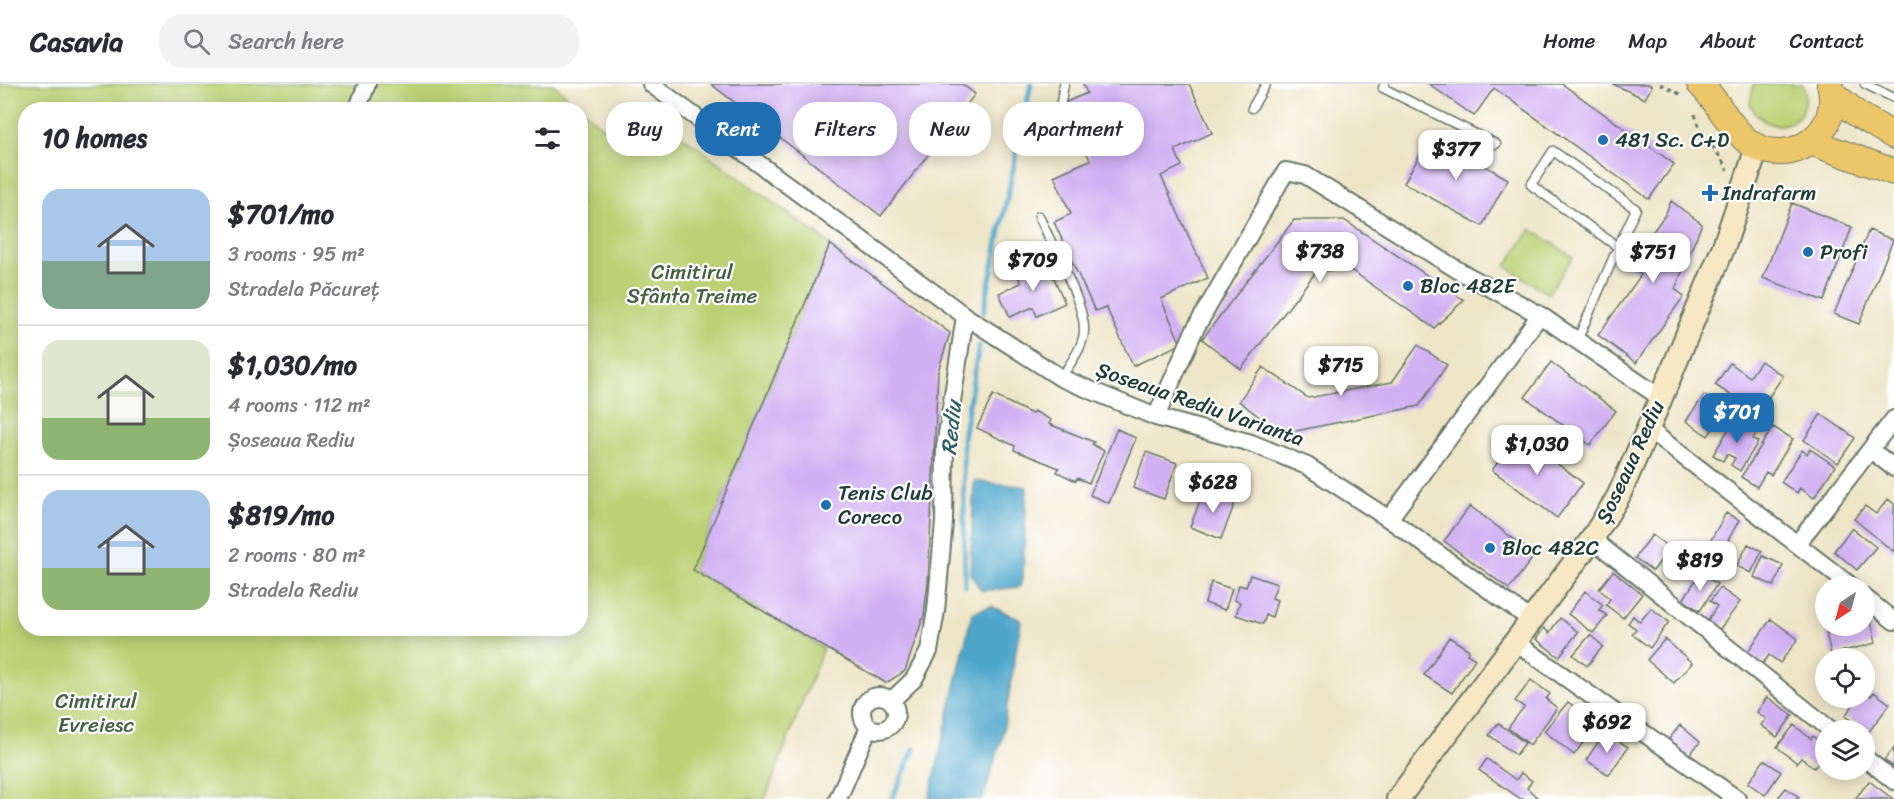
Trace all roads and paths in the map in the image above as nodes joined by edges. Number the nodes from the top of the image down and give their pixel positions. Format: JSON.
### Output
{"nodes":[{"id":1,"x":367,"y":84,"type":"edge"},
{"id":2,"x":651,"y":84,"type":"edge"},
{"id":3,"x":1064,"y":84,"type":"edge"},
{"id":4,"x":1266,"y":84,"type":"edge"},
{"id":5,"x":1385,"y":84,"type":"edge"},
{"id":6,"x":1701,"y":84,"type":"edge"},
{"id":7,"x":1727,"y":84,"type":"edge"},
{"id":8,"x":1865,"y":84,"type":"edge"},
{"id":9,"x":1831,"y":89,"type":"edge"},
{"id":10,"x":1894,"y":98,"type":"edge"},
{"id":11,"x":360,"y":102,"type":"edge"},
{"id":12,"x":1061,"y":102,"type":"edge"},
{"id":13,"x":1252,"y":108,"type":"dead end"},
{"id":14,"x":1728,"y":118,"type":"junction"},
{"id":15,"x":1894,"y":136,"type":"edge"},
{"id":16,"x":1811,"y":142,"type":"junction"},
{"id":17,"x":1496,"y":144,"type":"dead end"},
{"id":18,"x":1757,"y":148,"type":"junction"},
{"id":19,"x":1894,"y":172,"type":"edge"},
{"id":20,"x":1039,"y":216,"type":"dead end"},
{"id":21,"x":1618,"y":247,"type":"junction"},
{"id":22,"x":1540,"y":315,"type":"junction"},
{"id":23,"x":965,"y":316,"type":"junction"},
{"id":24,"x":1577,"y":341,"type":"junction"},
{"id":25,"x":1061,"y":378,"type":"junction"},
{"id":26,"x":1661,"y":398,"type":"junction"},
{"id":27,"x":1156,"y":417,"type":"junction"},
{"id":28,"x":1894,"y":419,"type":"edge"},
{"id":29,"x":1648,"y":429,"type":"junction"},
{"id":30,"x":1871,"y":450,"type":"junction"},
{"id":31,"x":1894,"y":468,"type":"edge"},
{"id":32,"x":1389,"y":519,"type":"junction"},
{"id":33,"x":1592,"y":539,"type":"junction"},
{"id":34,"x":1797,"y":544,"type":"junction"},
{"id":35,"x":1838,"y":576,"type":"edge"},
{"id":36,"x":1875,"y":606,"type":"edge"},
{"id":37,"x":1530,"y":620,"type":"junction"},
{"id":38,"x":1894,"y":621,"type":"edge"},
{"id":39,"x":1514,"y":641,"type":"junction"},
{"id":40,"x":891,"y":701,"type":"junction"},
{"id":41,"x":1818,"y":720,"type":"edge"},
{"id":42,"x":869,"y":727,"type":"junction"},
{"id":43,"x":1875,"y":766,"type":"edge"},
{"id":44,"x":1894,"y":781,"type":"edge"},
{"id":45,"x":838,"y":799,"type":"edge"},
{"id":46,"x":1398,"y":799,"type":"edge"},
{"id":47,"x":1737,"y":799,"type":"edge"}],
"edges":[{"from":1,"to":11,"type":"street"},
{"from":2,"to":23,"type":"street","name":"Șoseaua Rediu Varianta"},
{"from":3,"to":12,"type":"lane"},
{"from":4,"to":13,"type":"lane"},
{"from":5,"to":17,"type":"lane"},
{"from":6,"to":14,"type":"main road"},
{"from":7,"to":14,"type":"main road"},
{"from":8,"to":10,"type":"lane"},
{"from":9,"to":15,"type":"main road"},
{"from":9,"to":16,"type":"main road"},
{"from":14,"to":18,"type":"main road"},
{"from":16,"to":18,"type":"main road"},
{"from":16,"to":19,"type":"main road"},
{"from":18,"to":26,"type":"main road","name":"Șoseaua Rediu"},
{"from":20,"to":25,"type":"lane"},
{"from":21,"to":21,"type":"lane"},
{"from":21,"to":24,"type":"lane"},
{"from":22,"to":24,"type":"street"},
{"from":22,"to":27,"type":"street"},
{"from":22,"to":32,"type":"street"},
{"from":23,"to":25,"type":"street","name":"Șoseaua Rediu Varianta"},
{"from":23,"to":40,"type":"street"},
{"from":24,"to":26,"type":"street"},
{"from":25,"to":27,"type":"street","name":"Șoseaua Rediu Varianta"},
{"from":26,"to":29,"type":"main road","name":"Șoseaua Rediu"},
{"from":27,"to":32,"type":"street","name":"Șoseaua Rediu Varianta"},
{"from":28,"to":30,"type":"street"},
{"from":29,"to":33,"type":"main road","name":"Șoseaua Rediu"},
{"from":29,"to":34,"type":"street"},
{"from":30,"to":31,"type":"street"},
{"from":30,"to":34,"type":"street"},
{"from":32,"to":37,"type":"street","name":"Șoseaua Rediu Varianta"},
{"from":33,"to":37,"type":"main road","name":"Șoseaua Rediu"},
{"from":33,"to":41,"type":"street"},
{"from":34,"to":35,"type":"street"},
{"from":36,"to":38,"type":"street"},
{"from":37,"to":39,"type":"main road","name":"Șoseaua Rediu"},
{"from":39,"to":46,"type":"main road","name":"Șoseaua Rediu"},
{"from":39,"to":47,"type":"street"},
{"from":40,"to":42,"type":"street"},
{"from":40,"to":42,"type":"street"},
{"from":42,"to":45,"type":"street"},
{"from":43,"to":44,"type":"street"}]}
